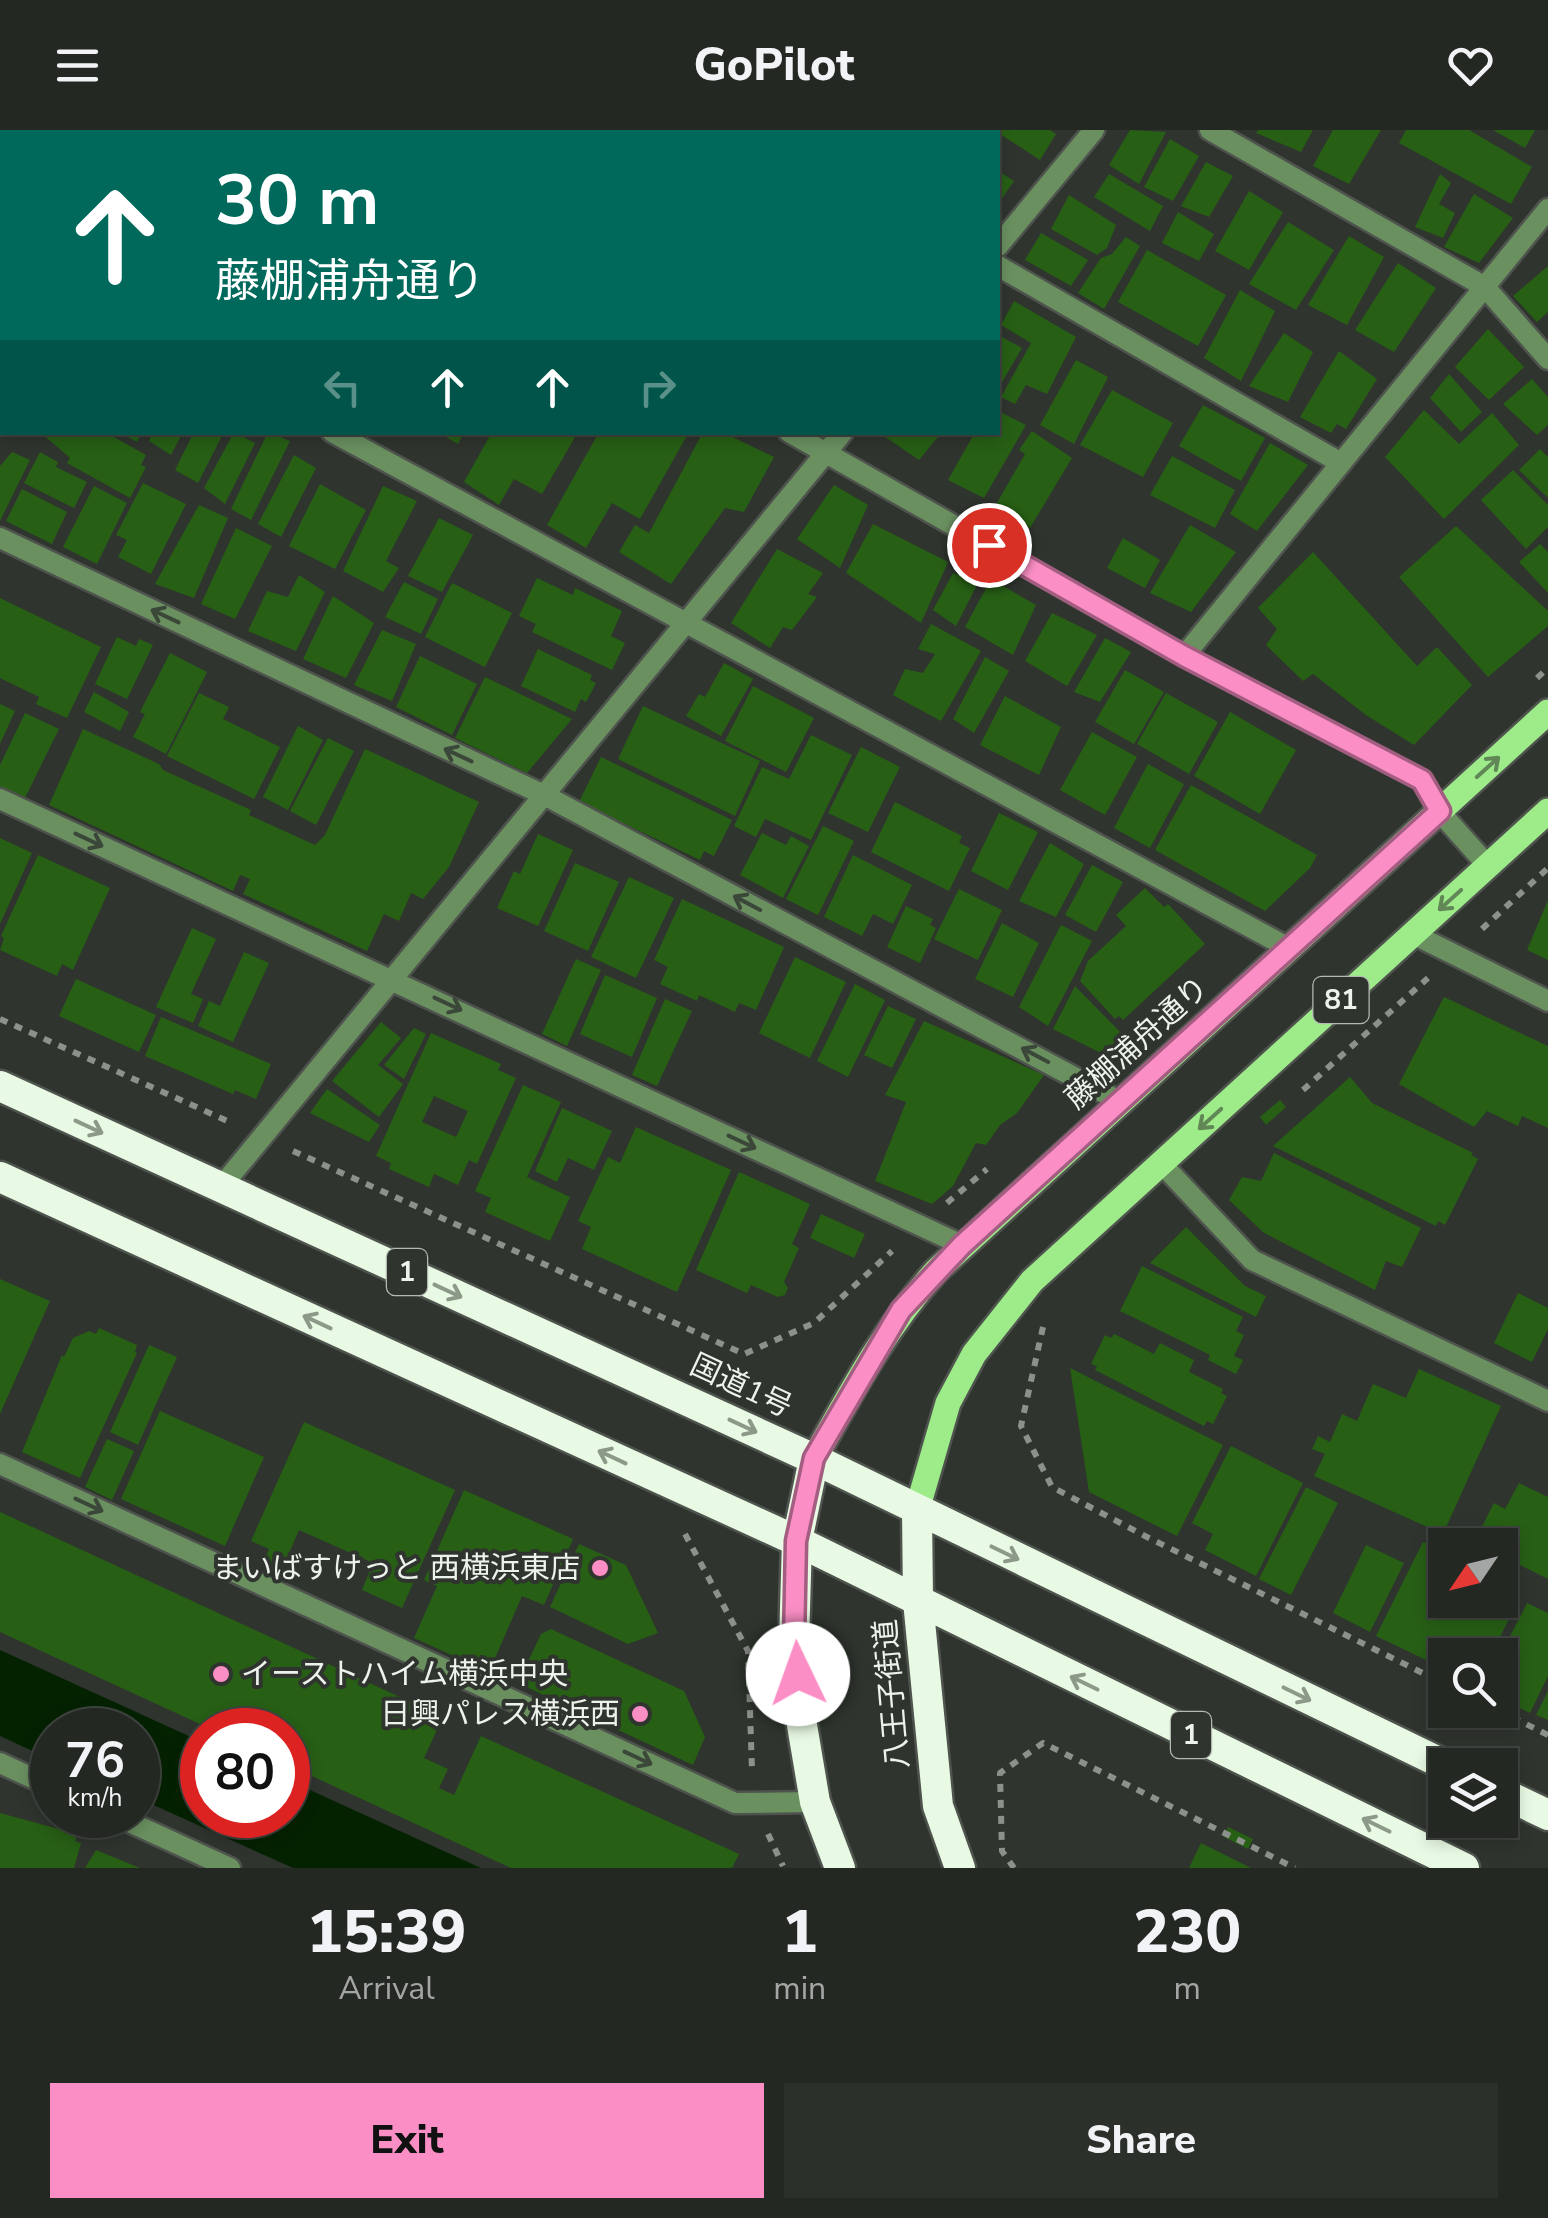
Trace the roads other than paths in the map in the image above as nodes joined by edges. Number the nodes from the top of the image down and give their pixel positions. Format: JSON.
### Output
{"nodes":[{"id":1,"x":1094,"y":130,"type":"edge"},
{"id":2,"x":1210,"y":130,"type":"edge"},
{"id":3,"x":1548,"y":209,"type":"edge"},
{"id":4,"x":1000,"y":244,"type":"edge"},
{"id":5,"x":1000,"y":267,"type":"edge"},
{"id":6,"x":1485,"y":287,"type":"junction"},
{"id":7,"x":1548,"y":359,"type":"edge"},
{"id":8,"x":338,"y":435,"type":"edge"},
{"id":9,"x":794,"y":435,"type":"edge"},
{"id":10,"x":841,"y":435,"type":"edge"},
{"id":11,"x":826,"y":453,"type":"junction"},
{"id":12,"x":1341,"y":463,"type":"junction"},
{"id":13,"x":0,"y":538,"type":"edge"},
{"id":14,"x":686,"y":621,"type":"junction"},
{"id":15,"x":1184,"y":656,"type":"junction"},
{"id":16,"x":1548,"y":712,"type":"edge"},
{"id":17,"x":546,"y":796,"type":"junction"},
{"id":18,"x":0,"y":799,"type":"edge"},
{"id":19,"x":1440,"y":811,"type":"junction"},
{"id":20,"x":1548,"y":811,"type":"edge"},
{"id":21,"x":1488,"y":866,"type":"junction"},
{"id":22,"x":1413,"y":934,"type":"junction"},
{"id":23,"x":1289,"y":948,"type":"junction"},
{"id":24,"x":394,"y":980,"type":"junction"},
{"id":25,"x":1548,"y":1001,"type":"edge"},
{"id":26,"x":0,"y":1086,"type":"edge"},
{"id":27,"x":1120,"y":1102,"type":"junction"},
{"id":28,"x":1161,"y":1164,"type":"junction"},
{"id":29,"x":0,"y":1177,"type":"edge"},
{"id":30,"x":222,"y":1187,"type":"junction"},
{"id":31,"x":962,"y":1245,"type":"junction"},
{"id":32,"x":1548,"y":1401,"type":"edge"},
{"id":33,"x":814,"y":1458,"type":"junction"},
{"id":34,"x":0,"y":1464,"type":"edge"},
{"id":35,"x":917,"y":1510,"type":"junction"},
{"id":36,"x":796,"y":1541,"type":"junction"},
{"id":37,"x":918,"y":1601,"type":"junction"},
{"id":38,"x":1428,"y":1758,"type":"edge"},
{"id":39,"x":0,"y":1763,"type":"edge"},
{"id":40,"x":30,"y":1777,"type":"edge"},
{"id":41,"x":1518,"y":1801,"type":"edge"},
{"id":42,"x":815,"y":1802,"type":"junction"},
{"id":43,"x":1548,"y":1815,"type":"edge"},
{"id":44,"x":160,"y":1836,"type":"edge"},
{"id":45,"x":230,"y":1868,"type":"edge"},
{"id":46,"x":840,"y":1868,"type":"edge"},
{"id":47,"x":960,"y":1868,"type":"edge"},
{"id":48,"x":1464,"y":1868,"type":"edge"}],
"edges":[{"from":1,"to":4,"type":"street"},
{"from":2,"to":6,"type":"street"},
{"from":3,"to":6,"type":"street"},
{"from":5,"to":12,"type":"street"},
{"from":6,"to":7,"type":"street"},
{"from":6,"to":12,"type":"street"},
{"from":8,"to":14,"type":"street"},
{"from":9,"to":11,"type":"street"},
{"from":10,"to":11,"type":"street"},
{"from":11,"to":14,"type":"street"},
{"from":11,"to":15,"type":"street"},
{"from":12,"to":15,"type":"street"},
{"from":17,"to":13,"type":"street","one_way":true},
{"from":14,"to":17,"type":"street"},
{"from":14,"to":23,"type":"street"},
{"from":15,"to":19,"type":"street"},
{"from":19,"to":16,"type":"main road","name":"藤棚浦舟通り","number":"81","one_way":true},
{"from":17,"to":24,"type":"street"},
{"from":27,"to":17,"type":"street","one_way":true},
{"from":18,"to":24,"type":"street","one_way":true},
{"from":19,"to":21,"type":"street"},
{"from":19,"to":23,"type":"main road","name":"藤棚浦舟通り","number":"81"},
{"from":20,"to":21,"type":"main road","number":"81"},
{"from":21,"to":22,"type":"main road","number":"81","one_way":true},
{"from":22,"to":25,"type":"street"},
{"from":22,"to":28,"type":"main road","number":"81","one_way":true},
{"from":23,"to":27,"type":"main road","name":"藤棚浦舟通り","number":"81"},
{"from":24,"to":30,"type":"street"},
{"from":24,"to":31,"type":"street","one_way":true},
{"from":26,"to":30,"type":"highway","name":"国道1号","number":"1","one_way":true},
{"from":27,"to":31,"type":"main road","name":"藤棚浦舟通り","number":"81"},
{"from":28,"to":32,"type":"street"},
{"from":28,"to":35,"type":"main road","number":"81"},
{"from":36,"to":29,"type":"highway","number":"1","one_way":true},
{"from":30,"to":33,"type":"highway","name":"国道1号","number":"1","one_way":true},
{"from":31,"to":33,"type":"main road","name":"藤棚浦舟通り","number":"81"},
{"from":33,"to":35,"type":"highway","name":"国道1号","number":"1"},
{"from":33,"to":36,"type":"highway"},
{"from":34,"to":42,"type":"street","one_way":true},
{"from":35,"to":37,"type":"highway","name":"八王子街道"},
{"from":35,"to":38,"type":"highway","name":"国道1号","number":"1","one_way":true},
{"from":36,"to":37,"type":"highway","number":"1"},
{"from":36,"to":42,"type":"highway"},
{"from":37,"to":47,"type":"highway","name":"八王子街道"},
{"from":48,"to":37,"type":"highway","number":"1","one_way":true},
{"from":39,"to":40,"type":"street"},
{"from":41,"to":43,"type":"highway"},
{"from":42,"to":46,"type":"highway"},
{"from":44,"to":45,"type":"street"}]}
